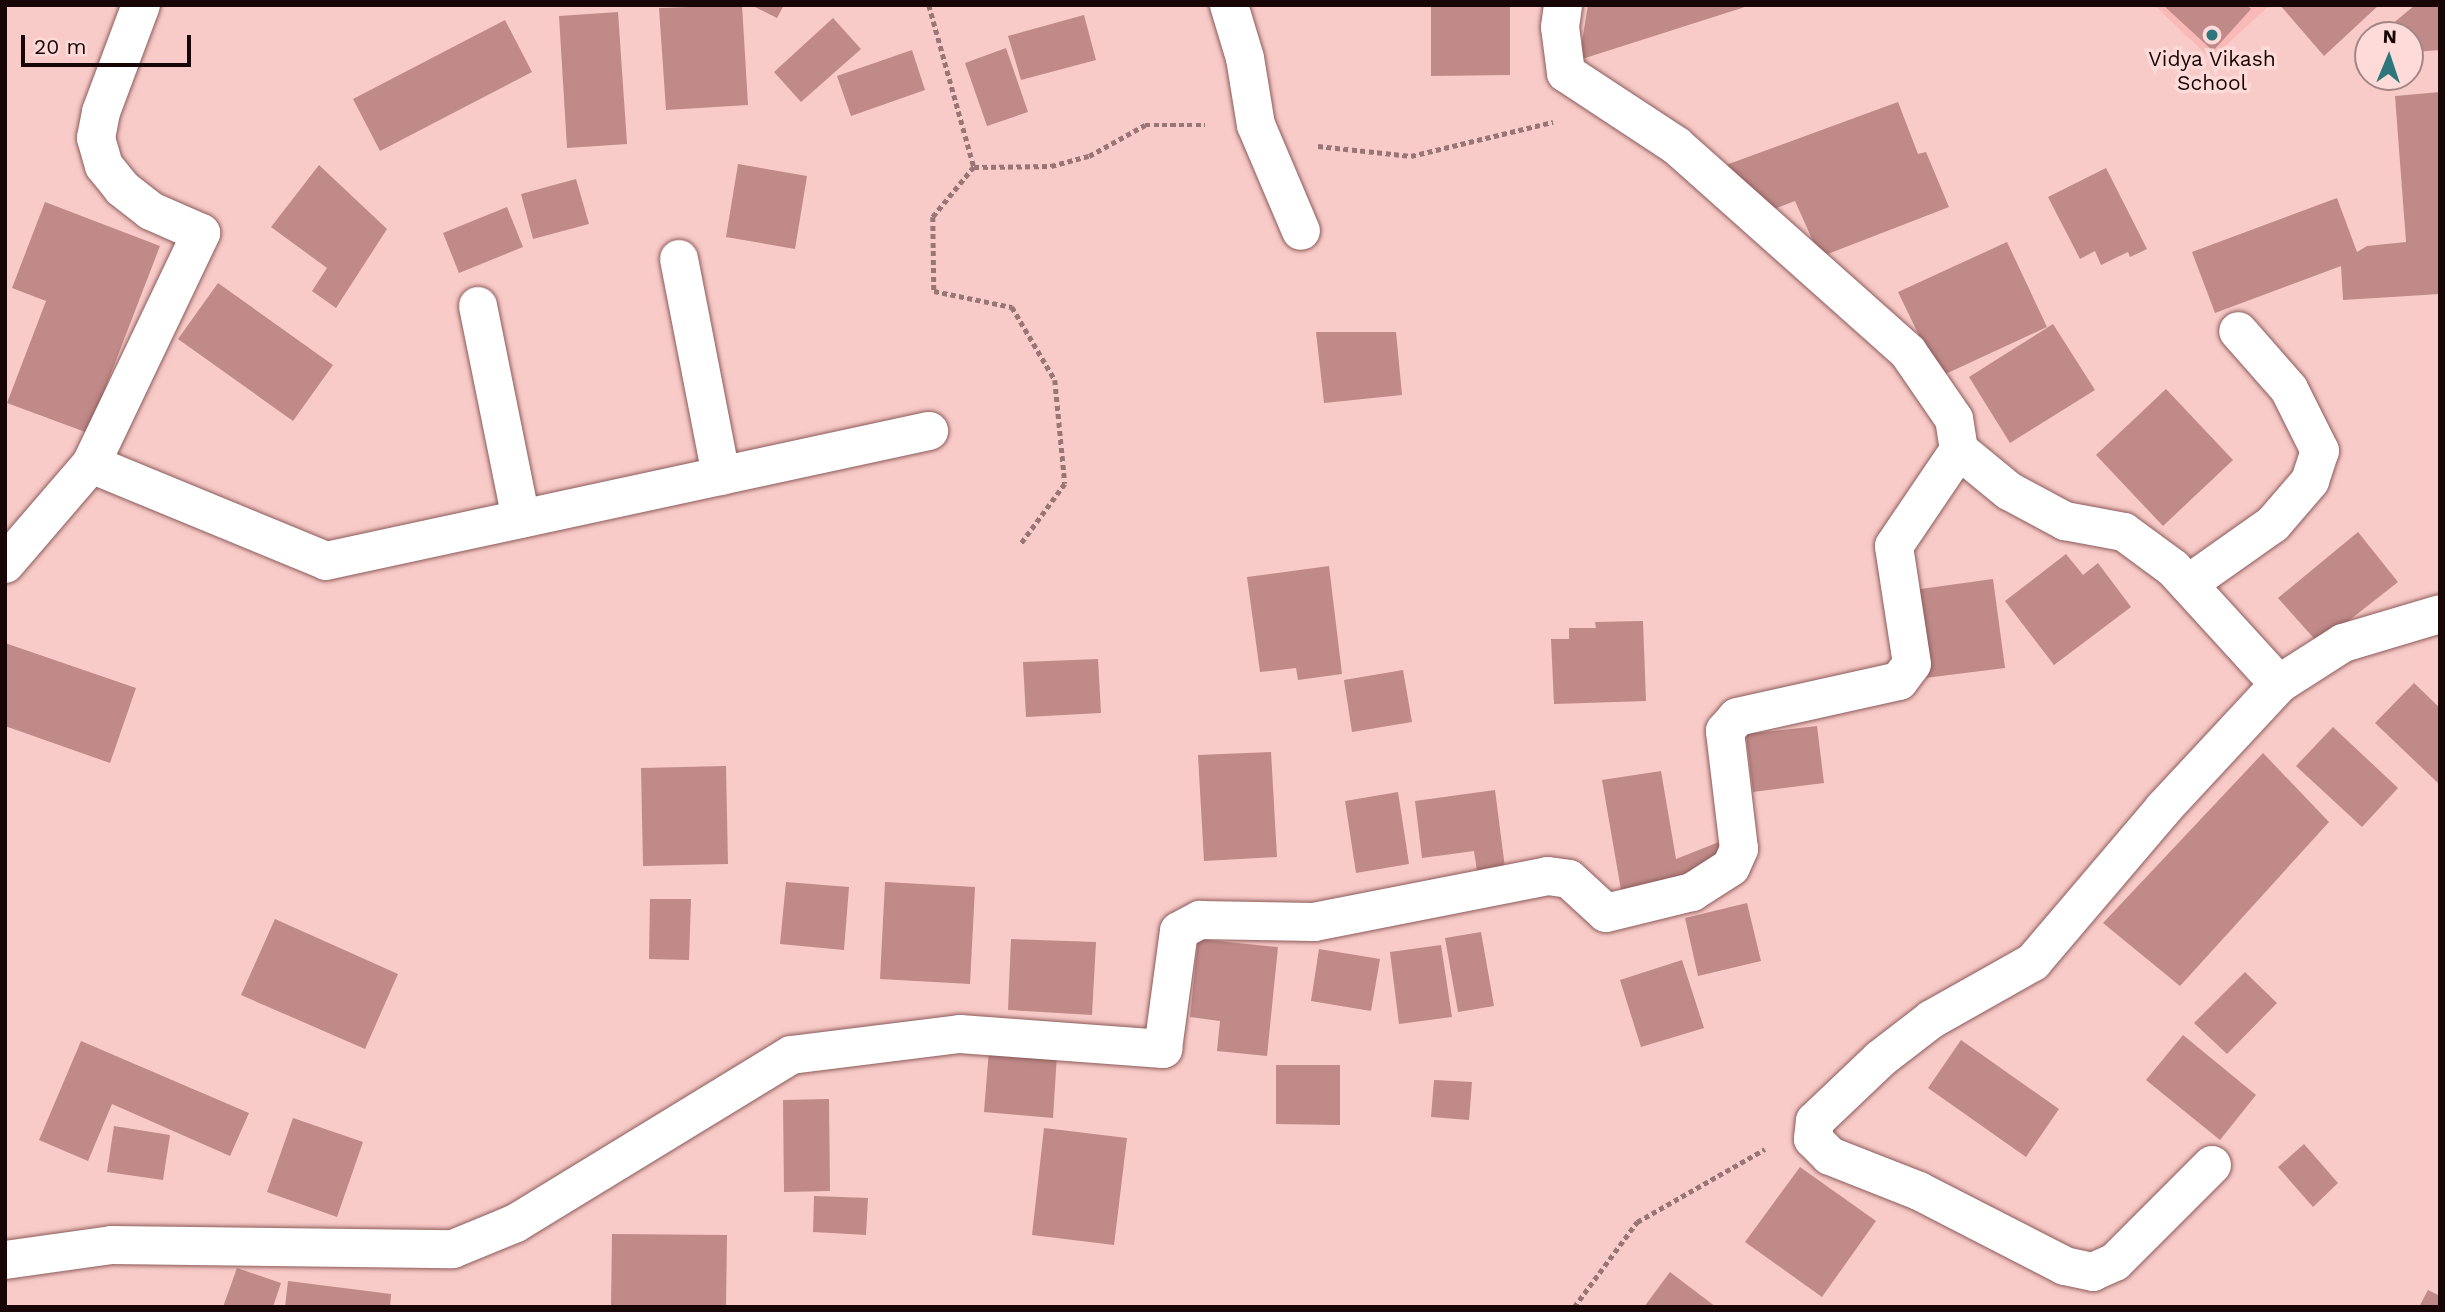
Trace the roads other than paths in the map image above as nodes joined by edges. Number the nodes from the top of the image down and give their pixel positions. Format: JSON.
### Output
{"nodes":[{"id":1,"x":141,"y":5,"type":"edge"},
{"id":2,"x":1229,"y":5,"type":"edge"},
{"id":3,"x":1563,"y":5,"type":"edge"},
{"id":4,"x":1301,"y":231,"type":"dead end"},
{"id":5,"x":679,"y":259,"type":"dead end"},
{"id":6,"x":478,"y":306,"type":"dead end"},
{"id":7,"x":2238,"y":331,"type":"dead end"},
{"id":8,"x":929,"y":431,"type":"dead end"},
{"id":9,"x":1959,"y":450,"type":"junction"},
{"id":10,"x":91,"y":464,"type":"junction"},
{"id":11,"x":722,"y":476,"type":"junction"},
{"id":12,"x":521,"y":519,"type":"junction"},
{"id":13,"x":5,"y":564,"type":"edge"},
{"id":14,"x":2188,"y":584,"type":"junction"},
{"id":15,"x":2440,"y":614,"type":"edge"},
{"id":16,"x":2279,"y":684,"type":"junction"},
{"id":17,"x":2212,"y":1165,"type":"dead end"},
{"id":18,"x":5,"y":1260,"type":"edge"}],
"edges":[{"from":1,"to":10,"type":"street"},
{"from":2,"to":4,"type":"street"},
{"from":3,"to":9,"type":"street"},
{"from":5,"to":11,"type":"street"},
{"from":6,"to":12,"type":"street"},
{"from":7,"to":14,"type":"street"},
{"from":8,"to":11,"type":"street"},
{"from":9,"to":14,"type":"street"},
{"from":9,"to":18,"type":"street"},
{"from":10,"to":12,"type":"street"},
{"from":10,"to":13,"type":"street"},
{"from":11,"to":12,"type":"street"},
{"from":14,"to":16,"type":"street"},
{"from":15,"to":16,"type":"street"},
{"from":16,"to":17,"type":"street"}]}
